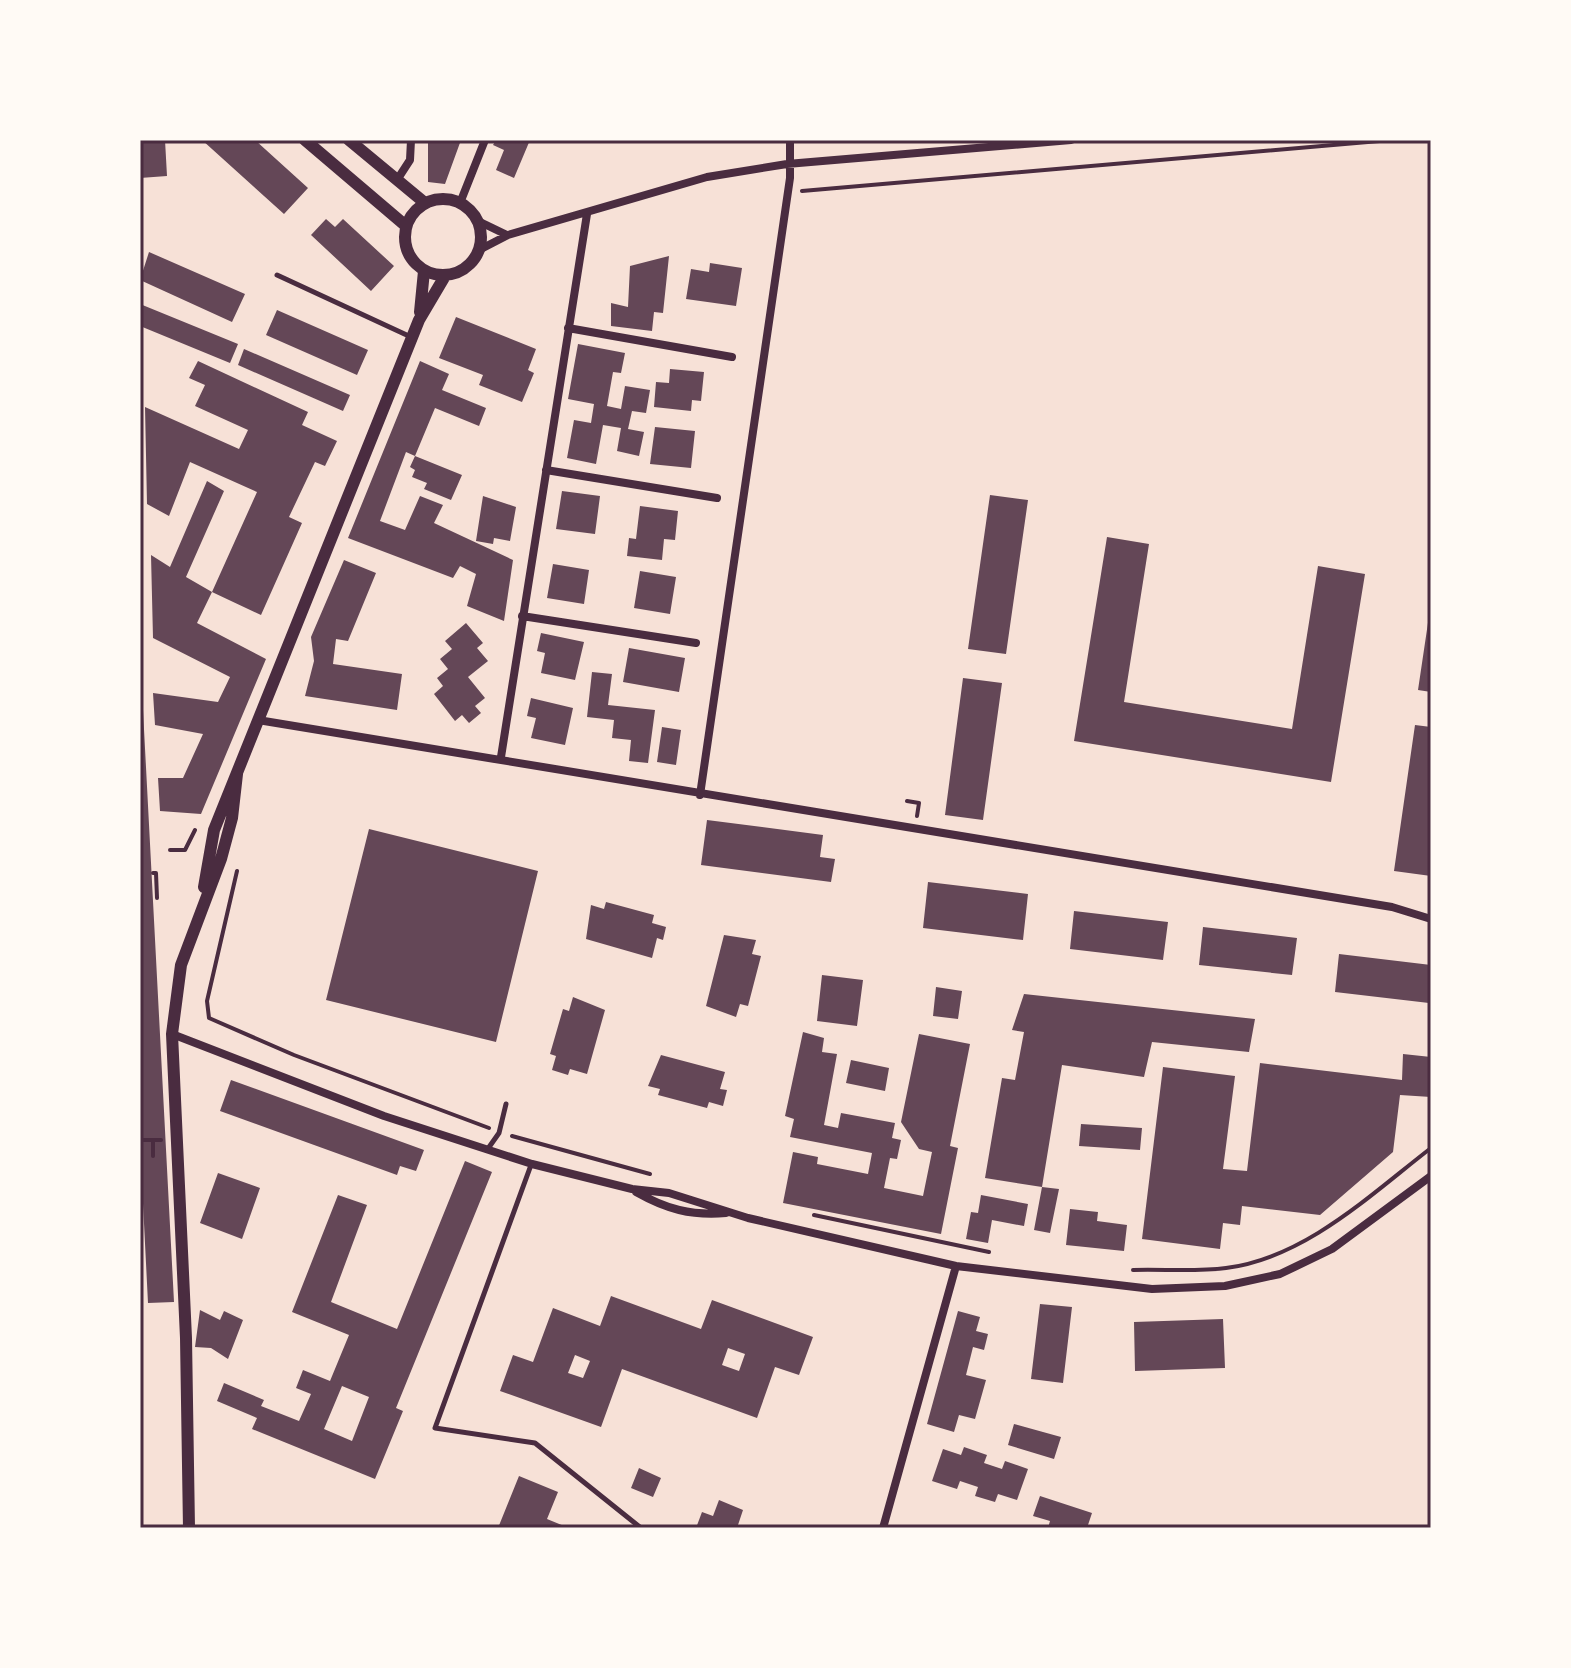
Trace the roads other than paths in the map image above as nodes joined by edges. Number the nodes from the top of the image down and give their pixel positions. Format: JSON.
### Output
{"nodes":[{"id":1,"x":305,"y":140,"type":"edge"},
{"id":2,"x":349,"y":140,"type":"edge"},
{"id":3,"x":411,"y":140,"type":"edge"},
{"id":4,"x":485,"y":140,"type":"edge"},
{"id":5,"x":790,"y":140,"type":"edge"},
{"id":6,"x":1071,"y":140,"type":"edge"},
{"id":7,"x":787,"y":164,"type":"junction"},
{"id":8,"x":397,"y":180,"type":"junction"},
{"id":9,"x":425,"y":203,"type":"junction"},
{"id":10,"x":460,"y":203,"type":"junction"},
{"id":11,"x":587,"y":214,"type":"junction"},
{"id":12,"x":478,"y":221,"type":"junction"},
{"id":13,"x":406,"y":226,"type":"junction"},
{"id":14,"x":508,"y":235,"type":"junction"},
{"id":15,"x":479,"y":250,"type":"junction"},
{"id":16,"x":424,"y":271,"type":"junction"},
{"id":17,"x":277,"y":275,"type":"dead end"},
{"id":18,"x":445,"y":276,"type":"junction"},
{"id":19,"x":419,"y":320,"type":"junction"},
{"id":20,"x":568,"y":328,"type":"junction"},
{"id":21,"x":413,"y":338,"type":"junction"},
{"id":22,"x":732,"y":357,"type":"dead end"},
{"id":23,"x":546,"y":470,"type":"junction"},
{"id":24,"x":717,"y":498,"type":"dead end"},
{"id":25,"x":522,"y":616,"type":"junction"},
{"id":26,"x":696,"y":643,"type":"dead end"},
{"id":27,"x":258,"y":720,"type":"junction"},
{"id":28,"x":501,"y":757,"type":"junction"},
{"id":29,"x":700,"y":795,"type":"junction"},
{"id":30,"x":1431,"y":919,"type":"edge"},
{"id":31,"x":172,"y":1034,"type":"junction"},
{"id":32,"x":506,"y":1104,"type":"dead end"},
{"id":33,"x":487,"y":1151,"type":"junction"},
{"id":34,"x":532,"y":1164,"type":"junction"},
{"id":35,"x":1431,"y":1176,"type":"edge"},
{"id":36,"x":632,"y":1189,"type":"junction"},
{"id":37,"x":731,"y":1212,"type":"junction"},
{"id":38,"x":956,"y":1266,"type":"junction"},
{"id":39,"x":189,"y":1528,"type":"edge"},
{"id":40,"x":641,"y":1528,"type":"edge"},
{"id":41,"x":883,"y":1528,"type":"edge"}],
"edges":[{"from":1,"to":13,"type":"street"},
{"from":2,"to":8,"type":"street"},
{"from":3,"to":8,"type":"street"},
{"from":4,"to":10,"type":"street"},
{"from":5,"to":7,"type":"street"},
{"from":6,"to":7,"type":"street"},
{"from":7,"to":11,"type":"street"},
{"from":7,"to":29,"type":"street"},
{"from":8,"to":9,"type":"street"},
{"from":9,"to":10,"type":"street"},
{"from":9,"to":13,"type":"street"},
{"from":10,"to":12,"type":"street"},
{"from":11,"to":14,"type":"street"},
{"from":11,"to":20,"type":"street"},
{"from":12,"to":14,"type":"street"},
{"from":12,"to":15,"type":"street"},
{"from":13,"to":16,"type":"street"},
{"from":14,"to":15,"type":"street"},
{"from":15,"to":18,"type":"street"},
{"from":16,"to":18,"type":"street"},
{"from":16,"to":19,"type":"street"},
{"from":17,"to":21,"type":"lane"},
{"from":18,"to":19,"type":"street"},
{"from":19,"to":21,"type":"street"},
{"from":20,"to":22,"type":"street"},
{"from":20,"to":23,"type":"street"},
{"from":21,"to":27,"type":"street"},
{"from":23,"to":24,"type":"street"},
{"from":23,"to":25,"type":"street"},
{"from":25,"to":26,"type":"street"},
{"from":25,"to":28,"type":"street"},
{"from":27,"to":28,"type":"street"},
{"from":27,"to":31,"type":"street"},
{"from":28,"to":29,"type":"street"},
{"from":29,"to":30,"type":"street"},
{"from":31,"to":33,"type":"street"},
{"from":31,"to":39,"type":"street"},
{"from":32,"to":33,"type":"lane"},
{"from":33,"to":34,"type":"street"},
{"from":34,"to":36,"type":"street"},
{"from":34,"to":40,"type":"lane"},
{"from":35,"to":38,"type":"street"},
{"from":36,"to":37,"type":"street"},
{"from":36,"to":37,"type":"street"},
{"from":37,"to":38,"type":"street"},
{"from":38,"to":41,"type":"street"}]}
